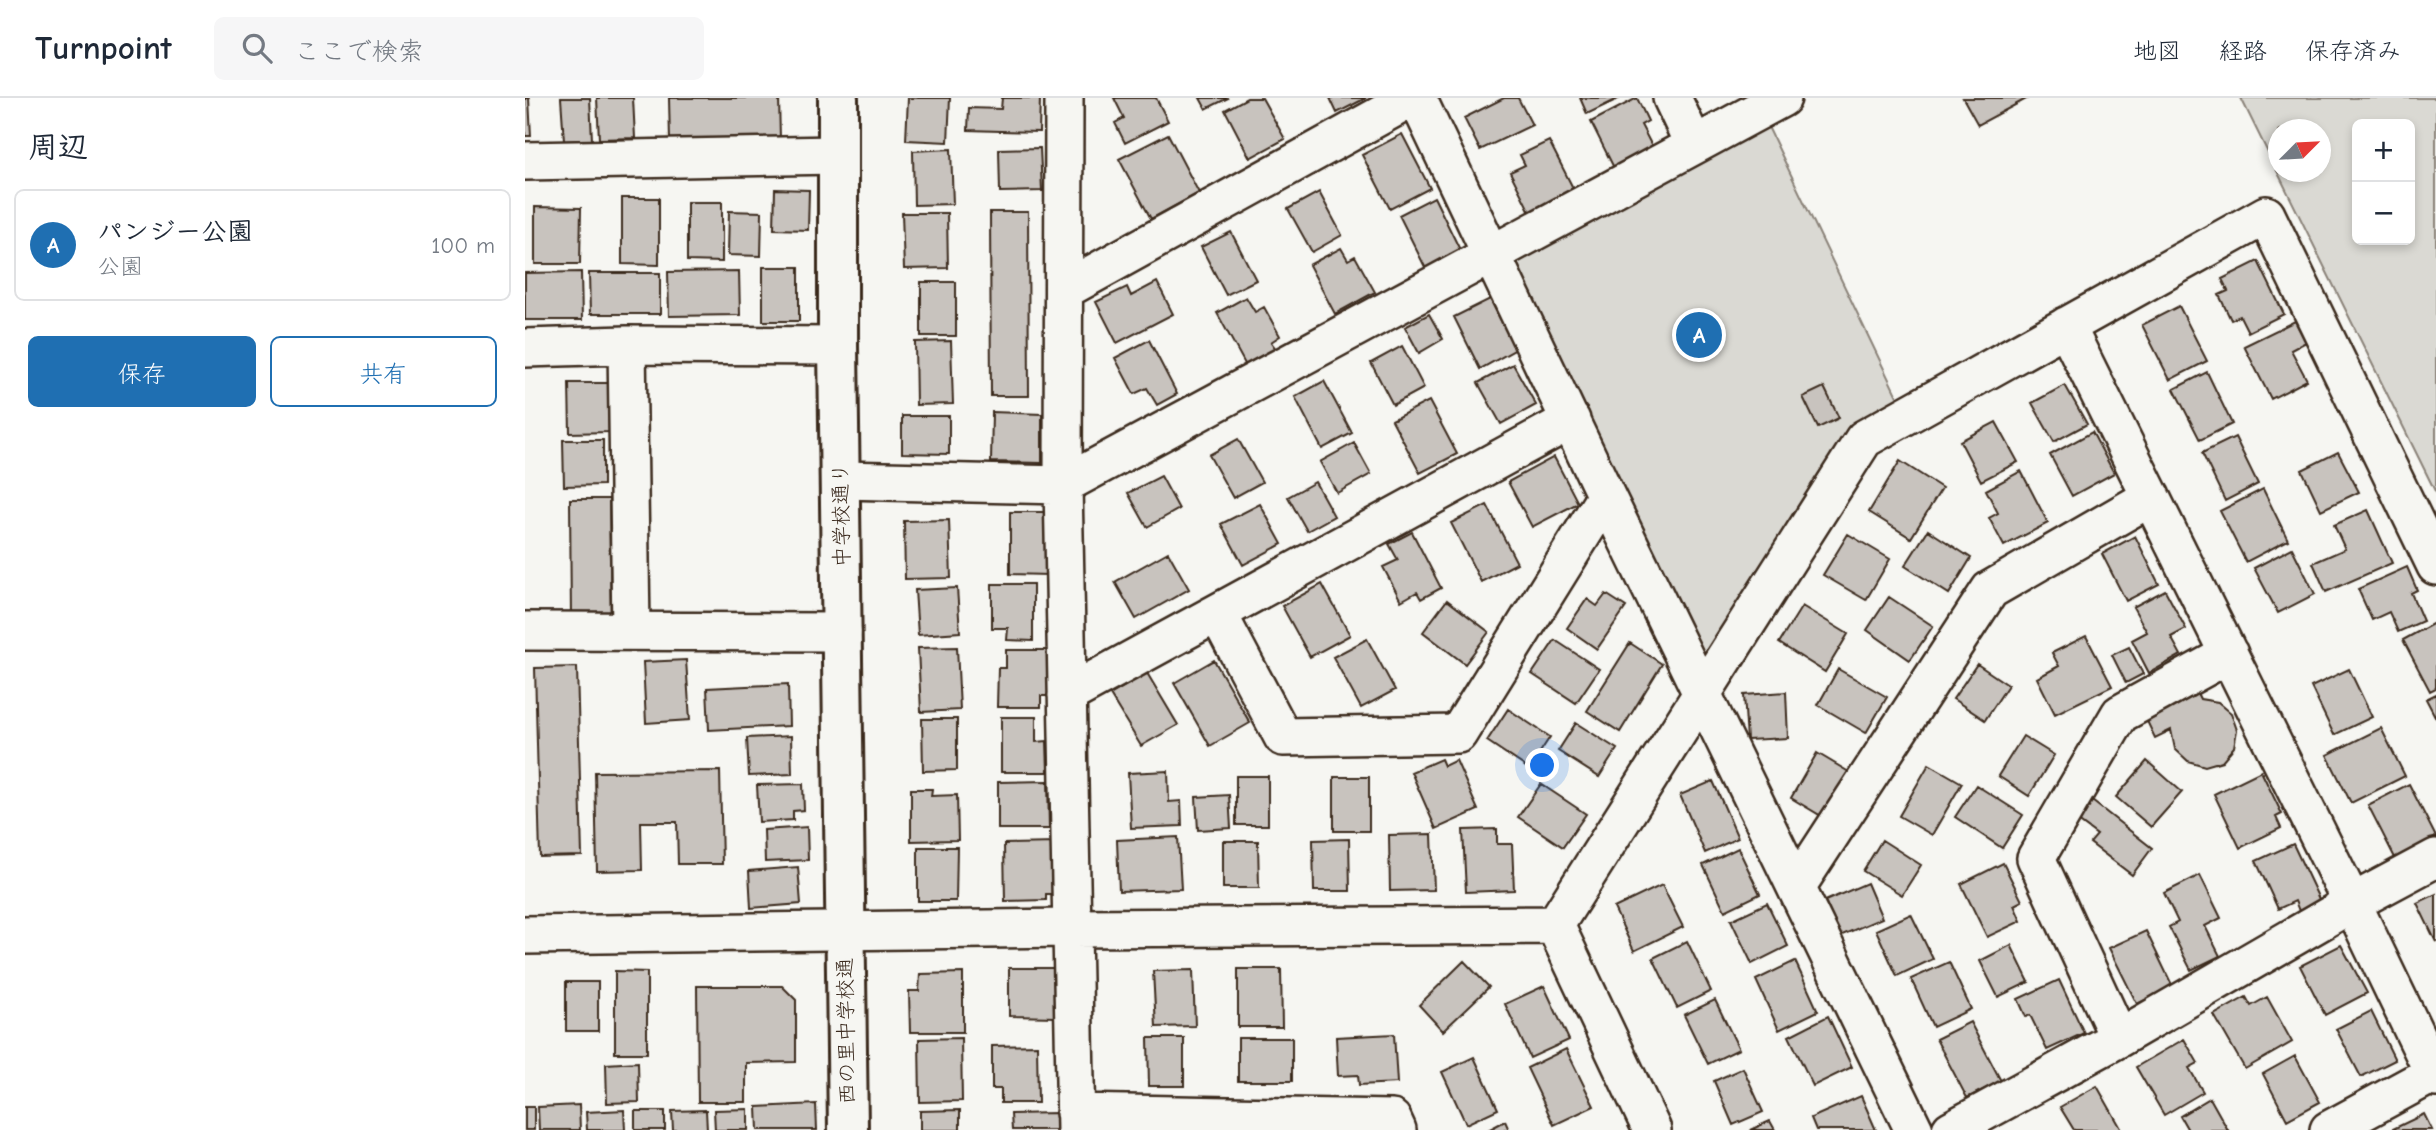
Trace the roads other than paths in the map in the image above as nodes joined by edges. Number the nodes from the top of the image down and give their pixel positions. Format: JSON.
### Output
{"nodes":[{"id":1,"x":838,"y":98,"type":"edge"},
{"id":2,"x":1064,"y":98,"type":"edge"},
{"id":3,"x":1415,"y":98,"type":"edge"},
{"id":4,"x":1672,"y":98,"type":"edge"},
{"id":5,"x":1782,"y":98,"type":"edge"},
{"id":6,"x":1694,"y":145,"type":"junction"},
{"id":7,"x":838,"y":155,"type":"junction"},
{"id":8,"x":525,"y":161,"type":"edge"},
{"id":9,"x":1491,"y":255,"type":"junction"},
{"id":10,"x":1064,"y":290,"type":"junction"},
{"id":11,"x":2066,"y":326,"type":"junction"},
{"id":12,"x":627,"y":345,"type":"junction"},
{"id":13,"x":838,"y":346,"type":"junction"},
{"id":14,"x":525,"y":348,"type":"edge"},
{"id":15,"x":1571,"y":420,"type":"junction"},
{"id":16,"x":841,"y":480,"type":"junction"},
{"id":17,"x":1063,"y":485,"type":"junction"},
{"id":18,"x":1606,"y":496,"type":"junction"},
{"id":19,"x":2151,"y":497,"type":"junction"},
{"id":20,"x":2436,"y":566,"type":"edge"},
{"id":21,"x":1219,"y":614,"type":"junction"},
{"id":22,"x":631,"y":630,"type":"junction"},
{"id":23,"x":525,"y":631,"type":"edge"},
{"id":24,"x":842,"y":632,"type":"junction"},
{"id":25,"x":2229,"y":654,"type":"junction"},
{"id":26,"x":1701,"y":693,"type":"junction"},
{"id":27,"x":1067,"y":695,"type":"junction"},
{"id":28,"x":2436,"y":858,"type":"edge"},
{"id":29,"x":1797,"y":886,"type":"junction"},
{"id":30,"x":2352,"y":903,"type":"junction"},
{"id":31,"x":1555,"y":926,"type":"junction"},
{"id":32,"x":1072,"y":928,"type":"junction"},
{"id":33,"x":845,"y":931,"type":"junction"},
{"id":34,"x":525,"y":935,"type":"edge"},
{"id":35,"x":2119,"y":1038,"type":"junction"},
{"id":36,"x":2435,"y":1075,"type":"edge"},
{"id":37,"x":1075,"y":1122,"type":"edge"},
{"id":38,"x":848,"y":1130,"type":"edge"},
{"id":39,"x":1398,"y":1130,"type":"edge"},
{"id":40,"x":1652,"y":1130,"type":"edge"},
{"id":41,"x":1914,"y":1130,"type":"edge"},
{"id":42,"x":1951,"y":1130,"type":"edge"},
{"id":43,"x":2329,"y":1130,"type":"edge"}],
"edges":[{"from":1,"to":7,"type":"street","name":"中学校通り"},
{"from":2,"to":10,"type":"street"},
{"from":3,"to":9,"type":"street"},
{"from":3,"to":10,"type":"street"},
{"from":4,"to":6,"type":"street"},
{"from":5,"to":6,"type":"street"},
{"from":6,"to":9,"type":"street"},
{"from":7,"to":8,"type":"street"},
{"from":7,"to":13,"type":"street","name":"中学校通り"},
{"from":9,"to":15,"type":"street"},
{"from":9,"to":17,"type":"street"},
{"from":10,"to":17,"type":"street"},
{"from":11,"to":19,"type":"street"},
{"from":11,"to":20,"type":"street"},
{"from":11,"to":26,"type":"street"},
{"from":12,"to":13,"type":"street"},
{"from":12,"to":14,"type":"street"},
{"from":12,"to":22,"type":"street"},
{"from":13,"to":16,"type":"street","name":"中学校通り"},
{"from":15,"to":18,"type":"street"},
{"from":15,"to":21,"type":"street"},
{"from":16,"to":17,"type":"street"},
{"from":16,"to":24,"type":"street","name":"中学校通り"},
{"from":17,"to":27,"type":"street"},
{"from":18,"to":21,"type":"street"},
{"from":18,"to":26,"type":"street"},
{"from":19,"to":25,"type":"street"},
{"from":19,"to":29,"type":"street"},
{"from":21,"to":27,"type":"street"},
{"from":22,"to":23,"type":"street"},
{"from":22,"to":24,"type":"street"},
{"from":24,"to":33,"type":"street","name":"中学校通り"},
{"from":25,"to":30,"type":"street"},
{"from":25,"to":35,"type":"street"},
{"from":26,"to":29,"type":"street"},
{"from":26,"to":31,"type":"street"},
{"from":27,"to":32,"type":"street"},
{"from":28,"to":30,"type":"street"},
{"from":29,"to":41,"type":"street"},
{"from":30,"to":35,"type":"street"},
{"from":30,"to":36,"type":"street"},
{"from":31,"to":32,"type":"street"},
{"from":31,"to":40,"type":"street"},
{"from":32,"to":33,"type":"street"},
{"from":32,"to":37,"type":"street"},
{"from":33,"to":34,"type":"street"},
{"from":33,"to":38,"type":"street","name":"西の里中学校通"},
{"from":35,"to":42,"type":"street"},
{"from":36,"to":43,"type":"street"},
{"from":37,"to":39,"type":"street"}]}
